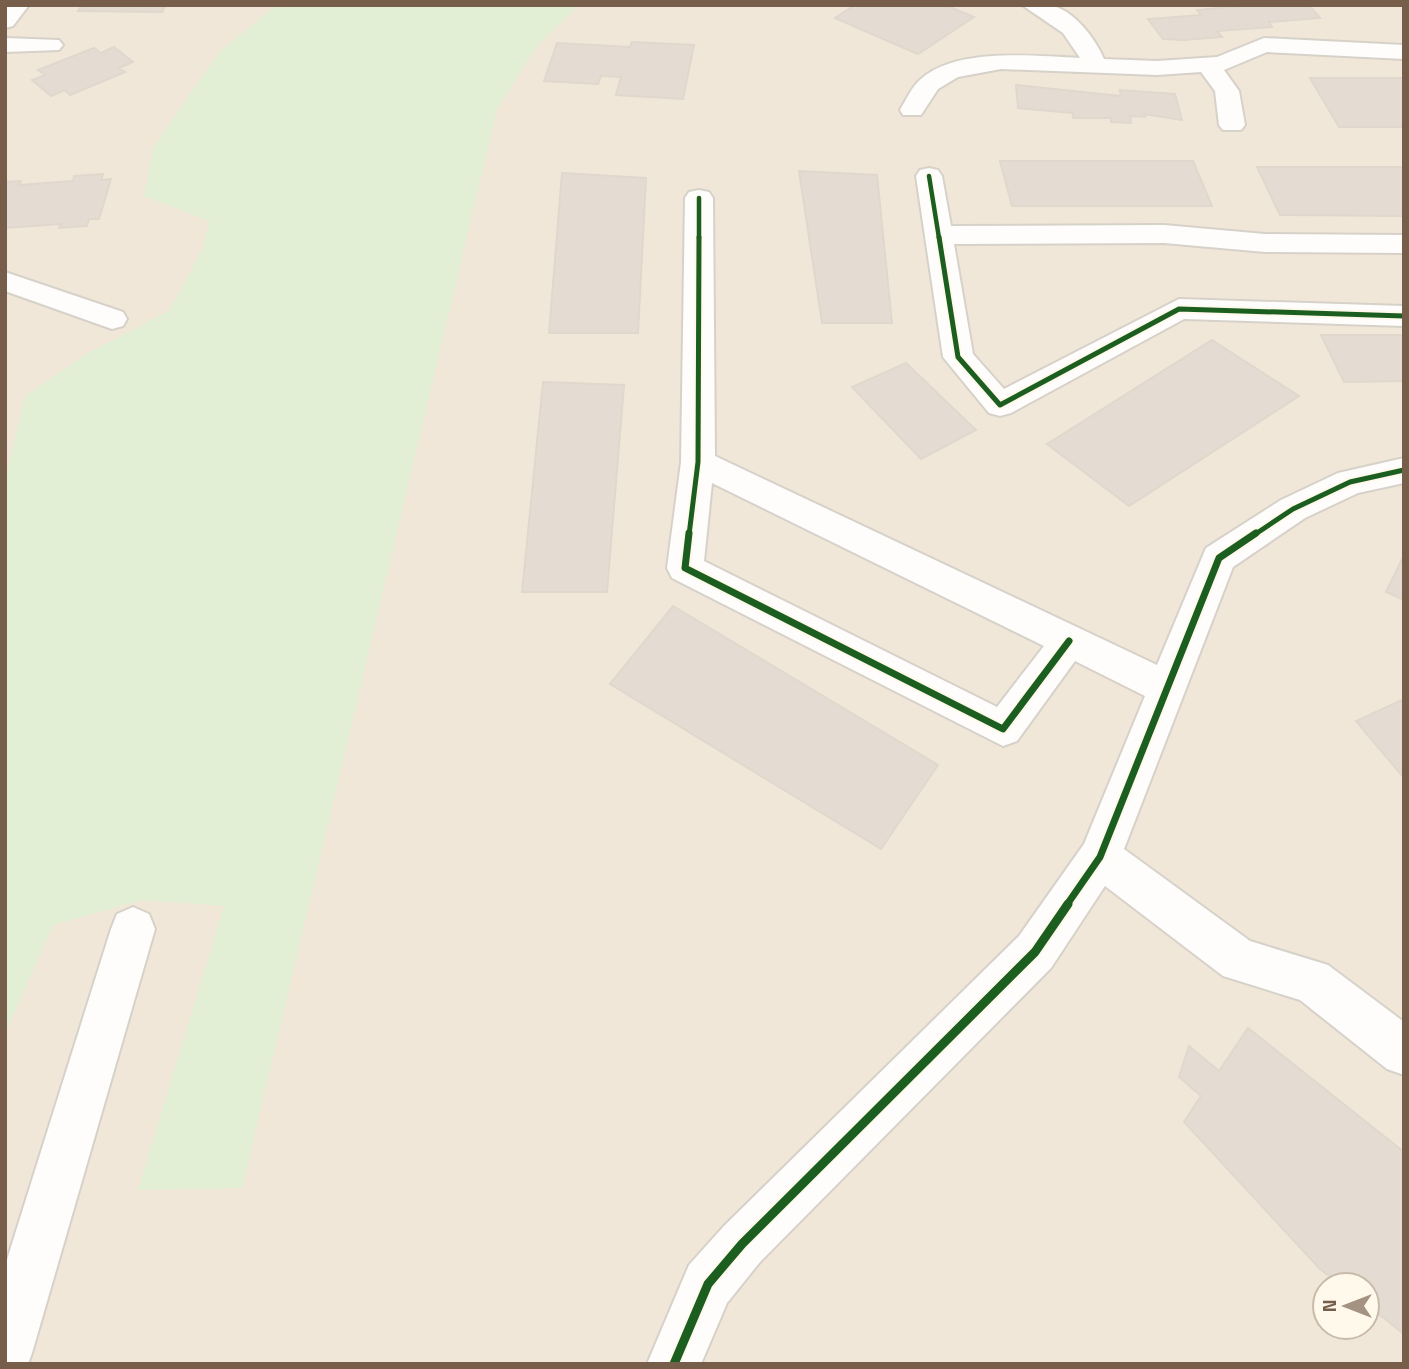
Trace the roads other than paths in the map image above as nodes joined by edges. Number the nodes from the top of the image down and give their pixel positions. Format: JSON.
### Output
{"nodes":[{"id":1,"x":18,"y":5,"type":"edge"},
{"id":2,"x":1032,"y":5,"type":"edge"},
{"id":3,"x":5,"y":21,"type":"edge"},
{"id":4,"x":5,"y":45,"type":"edge"},
{"id":5,"x":51,"y":45,"type":"dead end"},
{"id":6,"x":1404,"y":52,"type":"edge"},
{"id":7,"x":1094,"y":64,"type":"junction"},
{"id":8,"x":1208,"y":65,"type":"junction"},
{"id":9,"x":912,"y":110,"type":"dead end"},
{"id":10,"x":1232,"y":125,"type":"dead end"},
{"id":11,"x":929,"y":176,"type":"dead end"},
{"id":12,"x":699,"y":198,"type":"dead end"},
{"id":13,"x":939,"y":235,"type":"junction"},
{"id":14,"x":1404,"y":244,"type":"edge"},
{"id":15,"x":5,"y":281,"type":"edge"},
{"id":16,"x":1404,"y":316,"type":"edge"},
{"id":17,"x":112,"y":318,"type":"dead end"},
{"id":18,"x":698,"y":462,"type":"junction"},
{"id":19,"x":1404,"y":470,"type":"edge"},
{"id":20,"x":1069,"y":641,"type":"junction"},
{"id":21,"x":1167,"y":688,"type":"junction"},
{"id":22,"x":1100,"y":858,"type":"junction"},
{"id":23,"x":133,"y":929,"type":"dead end"},
{"id":24,"x":1404,"y":1052,"type":"edge"},
{"id":25,"x":5,"y":1353,"type":"edge"},
{"id":26,"x":674,"y":1364,"type":"edge"}],
"edges":[{"from":1,"to":3,"type":"street"},
{"from":2,"to":7,"type":"street"},
{"from":4,"to":5,"type":"street"},
{"from":6,"to":8,"type":"street"},
{"from":7,"to":8,"type":"street"},
{"from":7,"to":9,"type":"street"},
{"from":8,"to":10,"type":"street"},
{"from":11,"to":13,"type":"street"},
{"from":12,"to":18,"type":"street"},
{"from":13,"to":14,"type":"street"},
{"from":13,"to":16,"type":"street"},
{"from":15,"to":17,"type":"street"},
{"from":18,"to":20,"type":"street"},
{"from":18,"to":20,"type":"street"},
{"from":19,"to":21,"type":"street"},
{"from":20,"to":21,"type":"street"},
{"from":21,"to":22,"type":"street"},
{"from":22,"to":24,"type":"street"},
{"from":22,"to":26,"type":"street"},
{"from":23,"to":25,"type":"street"}]}
